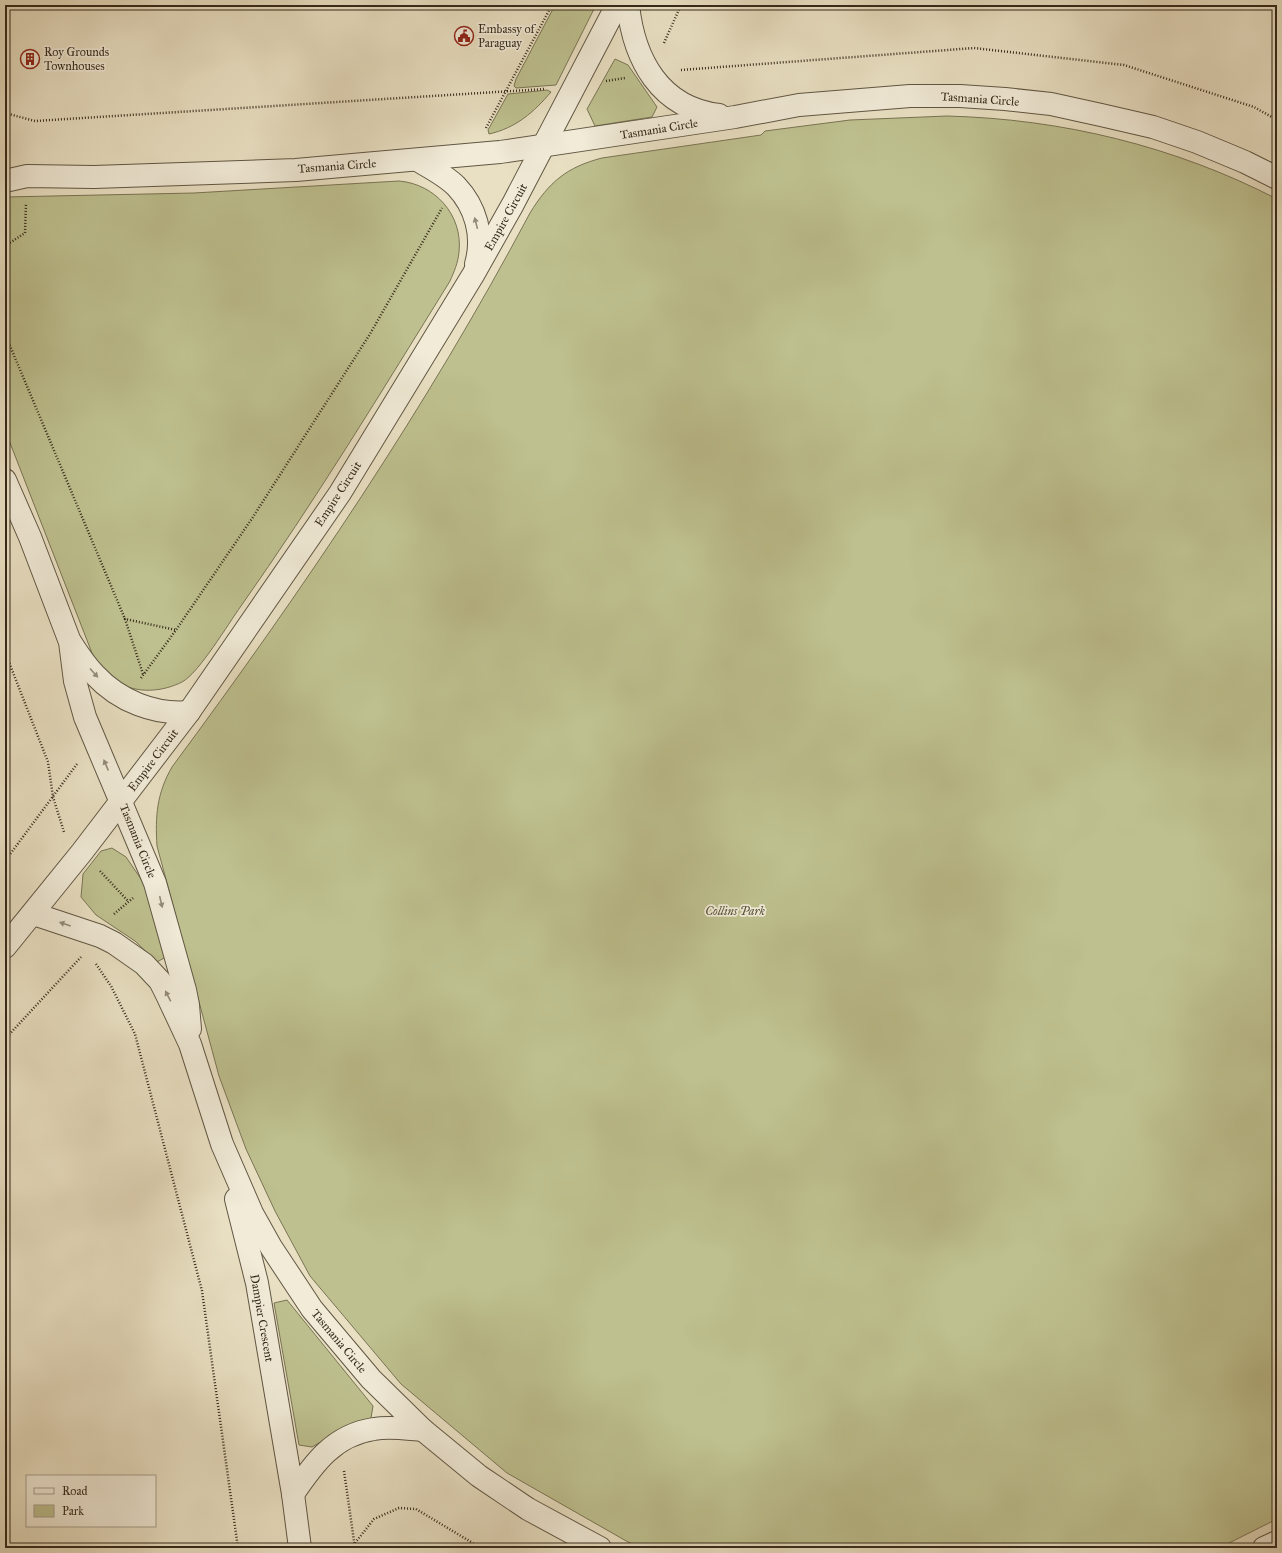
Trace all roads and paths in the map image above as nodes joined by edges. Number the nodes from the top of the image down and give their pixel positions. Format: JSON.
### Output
{"nodes":[{"id":1,"x":552,"y":5,"type":"edge"},
{"id":2,"x":617,"y":5,"type":"edge"},
{"id":3,"x":628,"y":5,"type":"edge"},
{"id":4,"x":681,"y":5,"type":"edge"},
{"id":5,"x":650,"y":75,"type":"junction"},
{"id":6,"x":575,"y":85,"type":"junction"},
{"id":7,"x":506,"y":91,"type":"junction"},
{"id":8,"x":5,"y":113,"type":"edge"},
{"id":9,"x":734,"y":117,"type":"junction"},
{"id":10,"x":1277,"y":120,"type":"edge"},
{"id":11,"x":486,"y":129,"type":"dead end"},
{"id":12,"x":544,"y":146,"type":"junction"},
{"id":13,"x":417,"y":160,"type":"junction"},
{"id":14,"x":5,"y":168,"type":"edge"},
{"id":15,"x":27,"y":176,"type":"junction"},
{"id":16,"x":1277,"y":178,"type":"edge"},
{"id":17,"x":5,"y":181,"type":"edge"},
{"id":18,"x":432,"y":227,"type":"dead end"},
{"id":19,"x":5,"y":246,"type":"edge"},
{"id":20,"x":473,"y":275,"type":"junction"},
{"id":21,"x":5,"y":334,"type":"edge"},
{"id":22,"x":5,"y":480,"type":"edge"},
{"id":23,"x":253,"y":516,"type":"dead end"},
{"id":24,"x":125,"y":620,"type":"junction"},
{"id":25,"x":176,"y":630,"type":"dead end"},
{"id":26,"x":70,"y":642,"type":"junction"},
{"id":27,"x":5,"y":652,"type":"edge"},
{"id":28,"x":143,"y":675,"type":"dead end"},
{"id":29,"x":189,"y":712,"type":"junction"},
{"id":30,"x":122,"y":801,"type":"junction"},
{"id":31,"x":82,"y":852,"type":"junction"},
{"id":32,"x":155,"y":883,"type":"junction"},
{"id":33,"x":128,"y":901,"type":"junction"},
{"id":34,"x":34,"y":914,"type":"junction"},
{"id":35,"x":94,"y":943,"type":"junction"},
{"id":36,"x":5,"y":947,"type":"edge"},
{"id":37,"x":5,"y":1038,"type":"edge"},
{"id":38,"x":190,"y":1044,"type":"junction"},
{"id":39,"x":222,"y":1144,"type":"junction"},
{"id":40,"x":423,"y":1430,"type":"junction"},
{"id":41,"x":340,"y":1441,"type":"junction"},
{"id":42,"x":293,"y":1494,"type":"junction"},
{"id":43,"x":1277,"y":1542,"type":"edge"},
{"id":44,"x":355,"y":1543,"type":"junction"},
{"id":45,"x":238,"y":1548,"type":"edge"},
{"id":46,"x":300,"y":1548,"type":"edge"},
{"id":47,"x":355,"y":1548,"type":"edge"},
{"id":48,"x":481,"y":1548,"type":"edge"},
{"id":49,"x":600,"y":1548,"type":"edge"},
{"id":50,"x":1264,"y":1548,"type":"edge"}],
"edges":[{"from":1,"to":7,"type":"path"},
{"from":2,"to":6,"type":"street","name":"Empire Circuit"},
{"from":3,"to":5,"type":"street"},
{"from":4,"to":5,"type":"path"},
{"from":5,"to":6,"type":"path"},
{"from":5,"to":9,"type":"street"},
{"from":5,"to":10,"type":"path"},
{"from":6,"to":7,"type":"path"},
{"from":6,"to":12,"type":"street","name":"Empire Circuit"},
{"from":7,"to":8,"type":"path"},
{"from":7,"to":11,"type":"path"},
{"from":9,"to":12,"type":"street","name":"Tasmania Circle"},
{"from":9,"to":16,"type":"street","name":"Tasmania Circle"},
{"from":12,"to":13,"type":"street","name":"Tasmania Circle"},
{"from":12,"to":20,"type":"street","name":"Empire Circuit"},
{"from":13,"to":15,"type":"street","name":"Tasmania Circle"},
{"from":20,"to":13,"type":"street","one_way":true},
{"from":14,"to":15,"type":"street","name":"Tasmania Circle"},
{"from":15,"to":17,"type":"street","name":"Tasmania Circle"},
{"from":15,"to":19,"type":"path"},
{"from":18,"to":23,"type":"path"},
{"from":20,"to":29,"type":"street","name":"Empire Circuit"},
{"from":21,"to":24,"type":"path"},
{"from":22,"to":26,"type":"street","name":"Tasmania Circle"},
{"from":24,"to":25,"type":"path"},
{"from":24,"to":28,"type":"path"},
{"from":26,"to":29,"type":"street","name":"Tasmania Circle","one_way":true},
{"from":30,"to":26,"type":"street","name":"Tasmania Circle","one_way":true},
{"from":27,"to":31,"type":"path"},
{"from":29,"to":30,"type":"street","name":"Empire Circuit"},
{"from":30,"to":31,"type":"street","name":"Empire Circuit"},
{"from":30,"to":32,"type":"street","name":"Tasmania Circle"},
{"from":31,"to":33,"type":"path"},
{"from":31,"to":34,"type":"street","name":"Empire Circuit"},
{"from":32,"to":33,"type":"path"},
{"from":32,"to":38,"type":"street","name":"Tasmania Circle","one_way":true},
{"from":33,"to":35,"type":"path"},
{"from":35,"to":34,"type":"street","name":"Tasmania Circle","one_way":true},
{"from":34,"to":36,"type":"street","name":"Empire Circuit"},
{"from":35,"to":37,"type":"path"},
{"from":38,"to":35,"type":"street","name":"Tasmania Circle","one_way":true},
{"from":35,"to":45,"type":"path"},
{"from":38,"to":39,"type":"street","name":"Tasmania Circle"},
{"from":39,"to":40,"type":"street","name":"Tasmania Circle"},
{"from":39,"to":42,"type":"street","name":"Dampier Crescent"},
{"from":40,"to":41,"type":"street"},
{"from":40,"to":49,"type":"street","name":"Tasmania Circle"},
{"from":41,"to":42,"type":"street"},
{"from":41,"to":44,"type":"path"},
{"from":42,"to":46,"type":"street","name":"Dampier Crescent"},
{"from":43,"to":50,"type":"street"},
{"from":44,"to":47,"type":"path"},
{"from":44,"to":48,"type":"path"}]}
